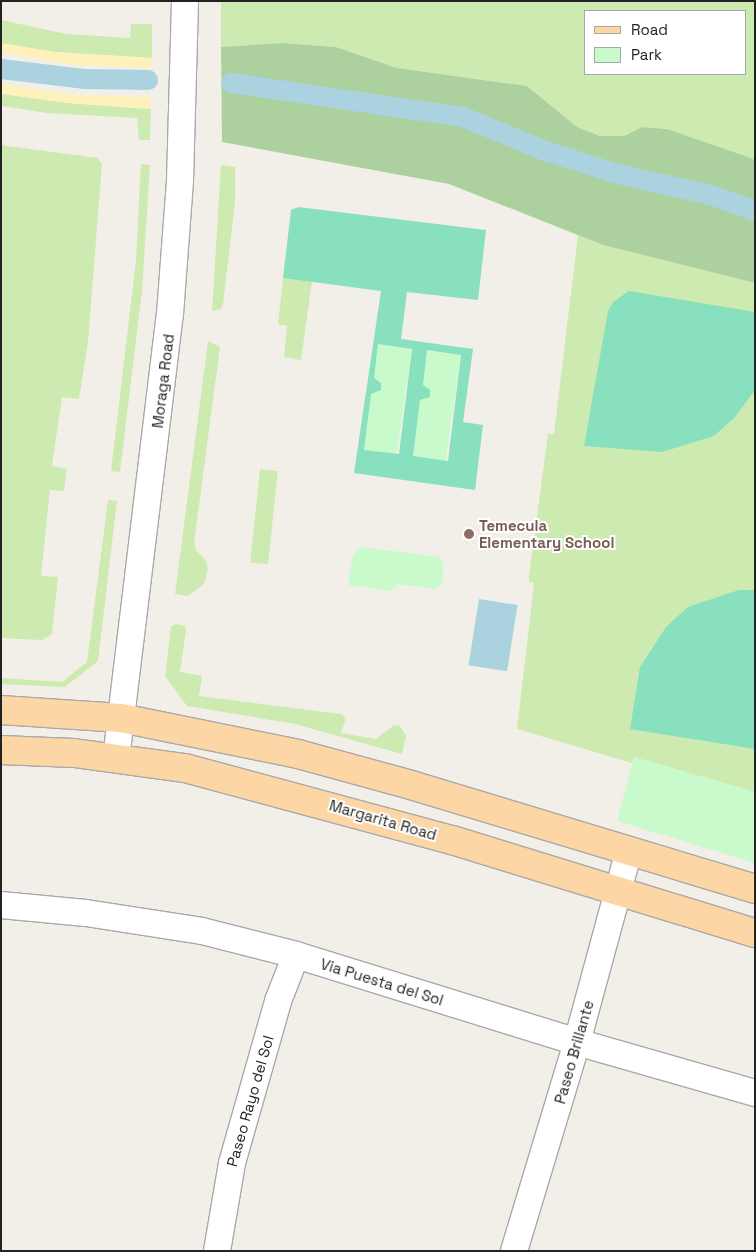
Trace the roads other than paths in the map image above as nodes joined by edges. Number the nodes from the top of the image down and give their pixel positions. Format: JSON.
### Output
{"nodes":[{"id":1,"x":185,"y":1,"type":"edge"},
{"id":2,"x":1,"y":710,"type":"edge"},
{"id":3,"x":121,"y":718,"type":"junction"},
{"id":4,"x":1,"y":750,"type":"edge"},
{"id":5,"x":116,"y":759,"type":"junction"},
{"id":6,"x":629,"y":852,"type":"junction"},
{"id":7,"x":755,"y":889,"type":"edge"},
{"id":8,"x":618,"y":892,"type":"junction"},
{"id":9,"x":1,"y":905,"type":"edge"},
{"id":10,"x":755,"y":933,"type":"edge"},
{"id":11,"x":296,"y":955,"type":"junction"},
{"id":12,"x":577,"y":1042,"type":"junction"},
{"id":13,"x":755,"y":1093,"type":"edge"},
{"id":14,"x":217,"y":1251,"type":"edge"},
{"id":15,"x":514,"y":1251,"type":"edge"}],
"edges":[{"from":1,"to":3,"type":"street","name":"Moraga Road"},
{"from":2,"to":3,"type":"main road"},
{"from":3,"to":5,"type":"street","name":"Moraga Road"},
{"from":3,"to":6,"type":"main road"},
{"from":4,"to":5,"type":"main road","name":"Margarita Road"},
{"from":5,"to":8,"type":"main road","name":"Margarita Road"},
{"from":6,"to":7,"type":"main road"},
{"from":6,"to":8,"type":"street","name":"Paseo Brillante"},
{"from":8,"to":10,"type":"main road","name":"Margarita Road"},
{"from":8,"to":12,"type":"street","name":"Paseo Brillante"},
{"from":9,"to":11,"type":"street","name":"Via Puesta del Sol"},
{"from":11,"to":12,"type":"street","name":"Via Puesta del Sol"},
{"from":11,"to":14,"type":"street","name":"Paseo Rayo del Sol"},
{"from":12,"to":13,"type":"street","name":"Via Puesta del Sol"},
{"from":12,"to":15,"type":"street","name":"Paseo Brillante"}]}
